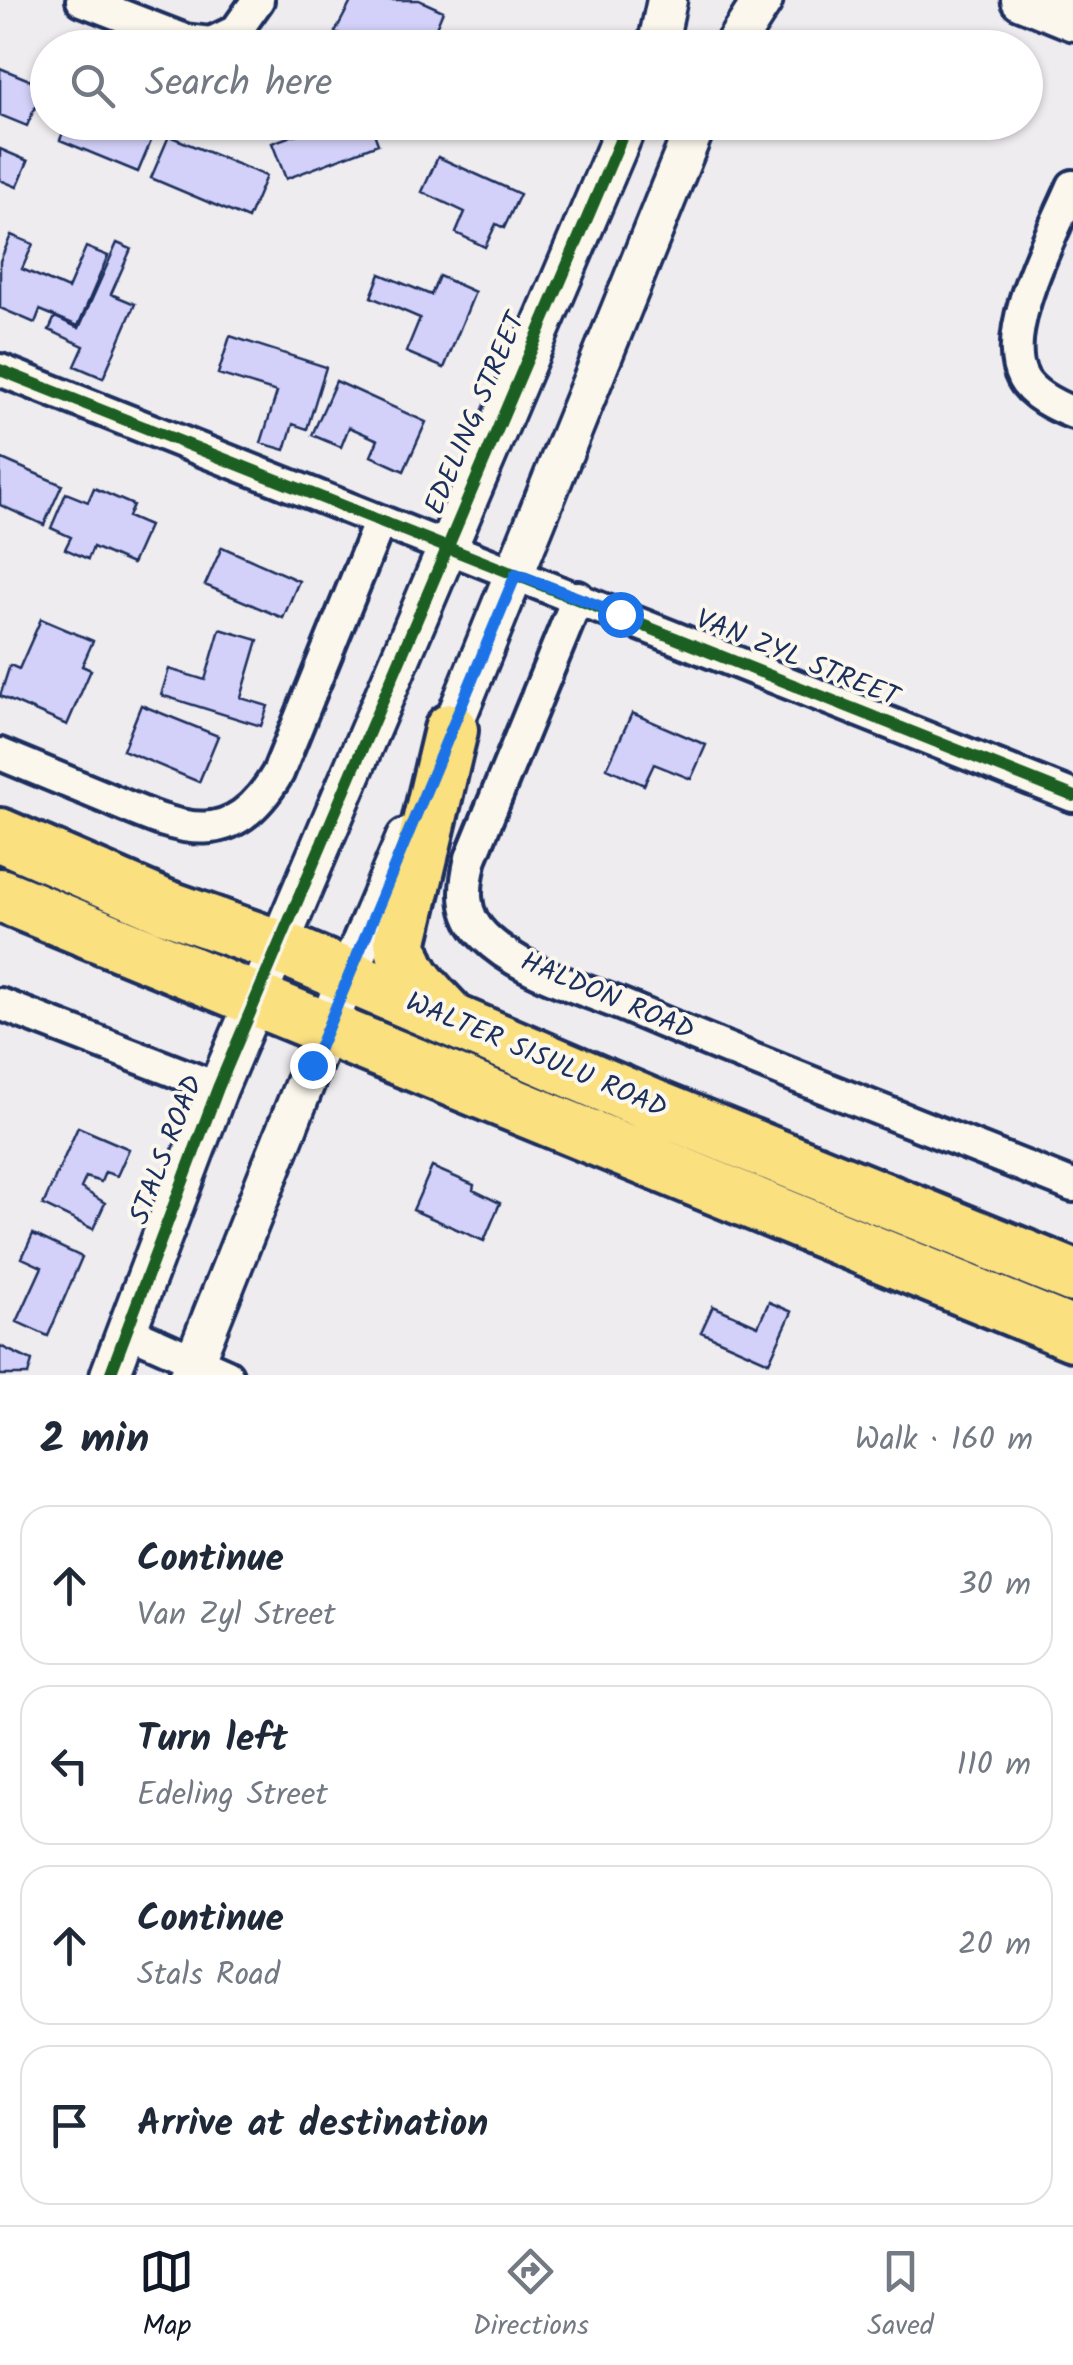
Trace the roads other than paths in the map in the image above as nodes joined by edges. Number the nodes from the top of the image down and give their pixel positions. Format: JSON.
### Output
{"nodes":[{"id":1,"x":82,"y":0,"type":"edge"},
{"id":2,"x":258,"y":0,"type":"edge"},
{"id":3,"x":667,"y":0,"type":"edge"},
{"id":4,"x":763,"y":0,"type":"edge"},
{"id":5,"x":1020,"y":0,"type":"edge"},
{"id":6,"x":1073,"y":21,"type":"edge"},
{"id":7,"x":159,"y":30,"type":"edge"},
{"id":8,"x":237,"y":30,"type":"edge"},
{"id":9,"x":661,"y":30,"type":"edge"},
{"id":10,"x":744,"y":30,"type":"edge"},
{"id":11,"x":620,"y":140,"type":"edge"},
{"id":12,"x":690,"y":140,"type":"edge"},
{"id":13,"x":1073,"y":186,"type":"edge"},
{"id":14,"x":0,"y":370,"type":"edge"},
{"id":15,"x":1073,"y":414,"type":"edge"},
{"id":16,"x":380,"y":521,"type":"junction"},
{"id":17,"x":447,"y":547,"type":"junction"},
{"id":18,"x":516,"y":574,"type":"junction"},
{"id":19,"x":578,"y":598,"type":"junction"},
{"id":20,"x":451,"y":730,"type":"junction"},
{"id":21,"x":0,"y":754,"type":"edge"},
{"id":22,"x":1073,"y":796,"type":"edge"},
{"id":23,"x":0,"y":835,"type":"edge"},
{"id":24,"x":0,"y":894,"type":"edge"},
{"id":25,"x":277,"y":946,"type":"junction"},
{"id":26,"x":347,"y":976,"type":"junction"},
{"id":27,"x":255,"y":998,"type":"junction"},
{"id":28,"x":0,"y":1004,"type":"edge"},
{"id":29,"x":452,"y":1020,"type":"junction"},
{"id":30,"x":327,"y":1030,"type":"junction"},
{"id":31,"x":218,"y":1088,"type":"junction"},
{"id":32,"x":775,"y":1156,"type":"junction"},
{"id":33,"x":1073,"y":1186,"type":"edge"},
{"id":34,"x":756,"y":1204,"type":"junction"},
{"id":35,"x":1055,"y":1269,"type":"edge"},
{"id":36,"x":1016,"y":1311,"type":"junction"},
{"id":37,"x":126,"y":1330,"type":"junction"},
{"id":38,"x":1073,"y":1334,"type":"edge"},
{"id":39,"x":204,"y":1370,"type":"edge"},
{"id":40,"x":110,"y":1375,"type":"edge"}],
"edges":[{"from":1,"to":7,"type":"street"},
{"from":2,"to":8,"type":"street"},
{"from":3,"to":9,"type":"street"},
{"from":4,"to":10,"type":"street"},
{"from":5,"to":6,"type":"street"},
{"from":11,"to":17,"type":"street","name":"EDELING STREET"},
{"from":12,"to":18,"type":"street"},
{"from":13,"to":15,"type":"street"},
{"from":14,"to":16,"type":"street","name":"VAN ZYL STREET"},
{"from":16,"to":17,"type":"street","name":"VAN ZYL STREET"},
{"from":16,"to":21,"type":"street"},
{"from":17,"to":18,"type":"street","name":"VAN ZYL STREET"},
{"from":17,"to":25,"type":"street","name":"EDELING STREET"},
{"from":18,"to":19,"type":"street","name":"VAN ZYL STREET"},
{"from":18,"to":20,"type":"street"},
{"from":19,"to":22,"type":"street","name":"VAN ZYL STREET"},
{"from":19,"to":33,"type":"street","name":"HALDON ROAD"},
{"from":20,"to":26,"type":"street"},
{"from":20,"to":29,"type":"highway"},
{"from":23,"to":25,"type":"highway","name":"WALTER SISULU ROAD"},
{"from":24,"to":27,"type":"highway","name":"WALTER SISULU ROAD"},
{"from":25,"to":26,"type":"highway","name":"WALTER SISULU ROAD"},
{"from":25,"to":27,"type":"street","name":"STALS ROAD"},
{"from":26,"to":29,"type":"highway","name":"WALTER SISULU ROAD"},
{"from":26,"to":30,"type":"street"},
{"from":27,"to":30,"type":"highway","name":"WALTER SISULU ROAD"},
{"from":27,"to":31,"type":"street","name":"STALS ROAD"},
{"from":28,"to":31,"type":"street"},
{"from":29,"to":32,"type":"highway","name":"WALTER SISULU ROAD"},
{"from":30,"to":34,"type":"highway","name":"WALTER SISULU ROAD"},
{"from":30,"to":39,"type":"street"},
{"from":31,"to":37,"type":"street","name":"STALS ROAD"},
{"from":32,"to":34,"type":"highway"},
{"from":32,"to":35,"type":"highway","name":"WALTER SISULU ROAD"},
{"from":34,"to":36,"type":"highway","name":"WALTER SISULU ROAD"},
{"from":35,"to":36,"type":"highway"},
{"from":36,"to":38,"type":"highway","name":"WALTER SISULU ROAD"},
{"from":37,"to":39,"type":"street"},
{"from":37,"to":40,"type":"street","name":"STALS ROAD"}]}
